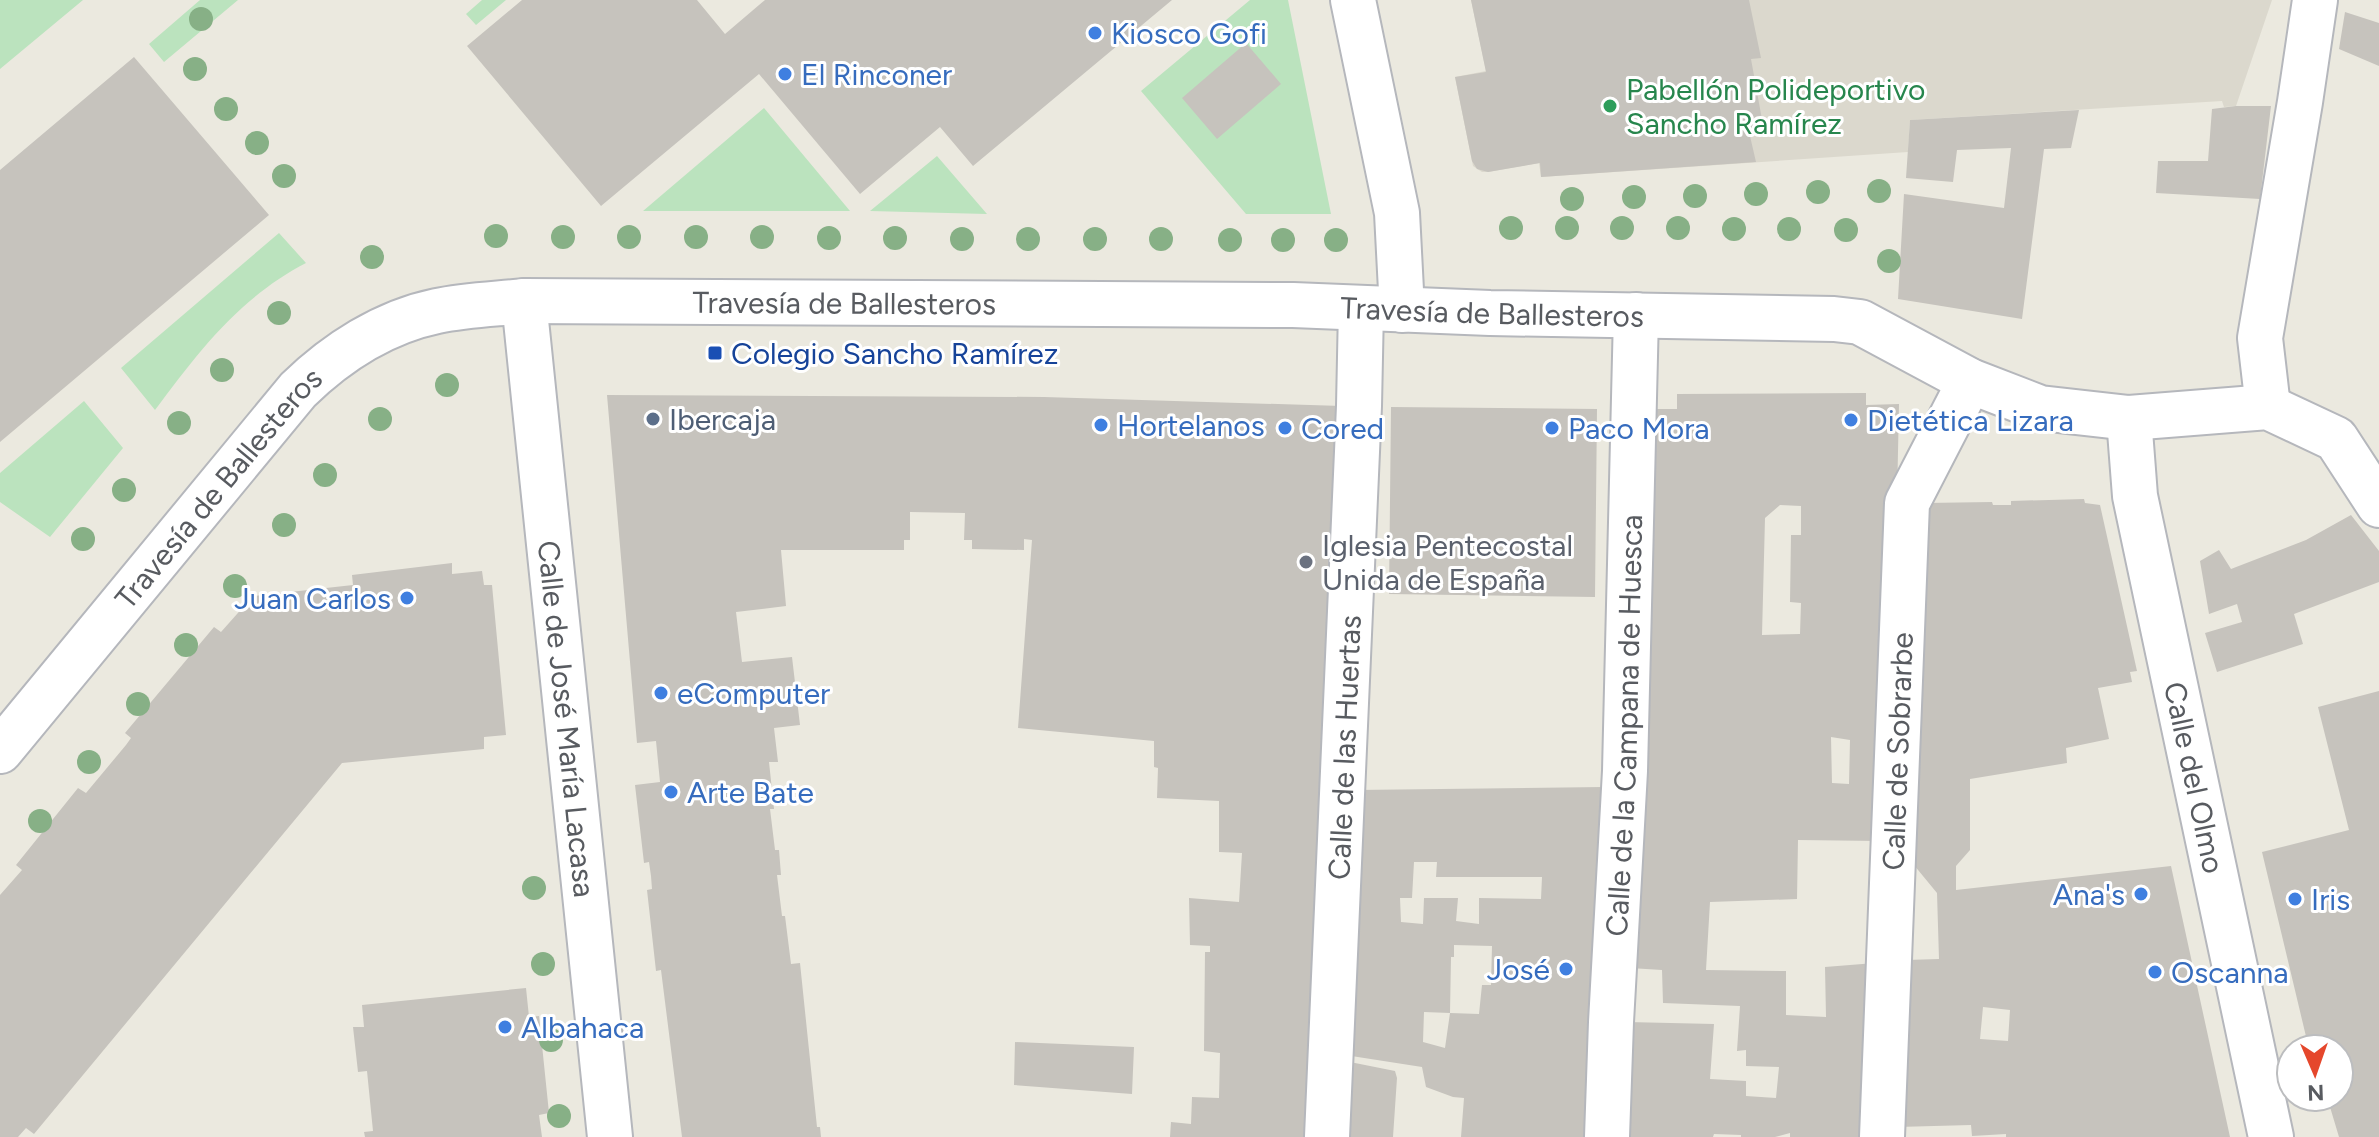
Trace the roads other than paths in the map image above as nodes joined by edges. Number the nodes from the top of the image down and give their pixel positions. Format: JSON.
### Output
{"nodes":[{"id":1,"x":1353,"y":0,"type":"edge"},
{"id":2,"x":2315,"y":0,"type":"edge"},
{"id":3,"x":524,"y":301,"type":"junction"},
{"id":4,"x":1381,"y":309,"type":"junction"},
{"id":5,"x":1636,"y":315,"type":"junction"},
{"id":6,"x":1970,"y":381,"type":"junction"},
{"id":7,"x":2268,"y":407,"type":"junction"},
{"id":8,"x":2129,"y":418,"type":"junction"},
{"id":9,"x":2379,"y":505,"type":"edge"},
{"id":10,"x":0,"y":751,"type":"edge"},
{"id":11,"x":610,"y":1137,"type":"edge"},
{"id":12,"x":1327,"y":1137,"type":"edge"},
{"id":13,"x":1607,"y":1137,"type":"edge"},
{"id":14,"x":1882,"y":1137,"type":"edge"},
{"id":15,"x":2271,"y":1137,"type":"edge"}],
"edges":[{"from":1,"to":4,"type":"street","name":"Calle de las Huertas"},
{"from":2,"to":7,"type":"street"},
{"from":3,"to":4,"type":"street","name":"Travesía de Ballesteros"},
{"from":3,"to":10,"type":"street","name":"Travesía de Ballesteros"},
{"from":3,"to":11,"type":"street","name":"Calle de José María Lacasa"},
{"from":4,"to":5,"type":"street","name":"Travesía de Ballesteros"},
{"from":4,"to":12,"type":"street","name":"Calle de las Huertas"},
{"from":5,"to":6,"type":"street","name":"Travesía de Ballesteros"},
{"from":5,"to":13,"type":"street","name":"Calle de la Campana de Huesca"},
{"from":6,"to":8,"type":"street","name":"Travesía de Ballesteros"},
{"from":6,"to":14,"type":"street","name":"Calle de Sobrarbe"},
{"from":7,"to":8,"type":"street","name":"Travesía de Ballesteros"},
{"from":7,"to":9,"type":"street"},
{"from":8,"to":15,"type":"street","name":"Calle del Olmo"}]}
